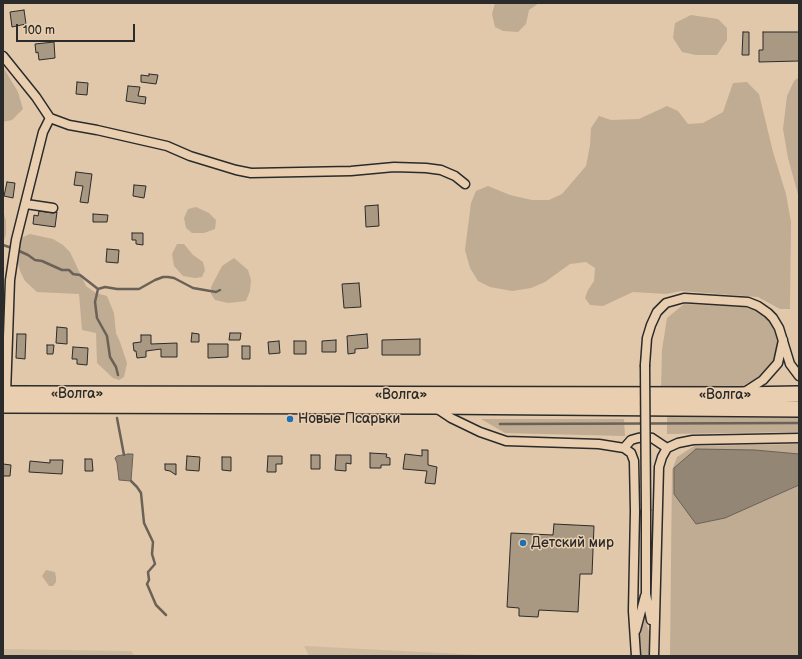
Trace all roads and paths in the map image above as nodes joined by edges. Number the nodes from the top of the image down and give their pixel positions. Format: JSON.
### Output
{"nodes":[{"id":1,"x":3,"y":56,"type":"edge"},
{"id":2,"x":50,"y":118,"type":"junction"},
{"id":3,"x":465,"y":184,"type":"dead end"},
{"id":4,"x":26,"y":204,"type":"junction"},
{"id":5,"x":53,"y":208,"type":"dead end"},
{"id":6,"x":783,"y":339,"type":"junction"},
{"id":7,"x":799,"y":376,"type":"edge"},
{"id":8,"x":799,"y":394,"type":"edge"},
{"id":9,"x":739,"y":395,"type":"junction"},
{"id":10,"x":4,"y":398,"type":"edge"},
{"id":11,"x":432,"y":406,"type":"junction"},
{"id":12,"x":799,"y":408,"type":"edge"},
{"id":13,"x":799,"y":438,"type":"edge"},
{"id":14,"x":624,"y":448,"type":"junction"},
{"id":15,"x":667,"y":448,"type":"junction"},
{"id":16,"x":646,"y":594,"type":"junction"},
{"id":17,"x":635,"y":635,"type":"junction"},
{"id":18,"x":654,"y":635,"type":"junction"},
{"id":19,"x":636,"y":656,"type":"edge"},
{"id":20,"x":654,"y":656,"type":"edge"}],
"edges":[{"from":1,"to":2,"type":"street"},
{"from":2,"to":3,"type":"street"},
{"from":2,"to":4,"type":"street"},
{"from":4,"to":5,"type":"street"},
{"from":4,"to":10,"type":"street"},
{"from":6,"to":7,"type":"street"},
{"from":6,"to":9,"type":"street"},
{"from":6,"to":16,"type":"street","bridge":true},
{"from":8,"to":9,"type":"highway","name":"«Волга»"},
{"from":9,"to":10,"type":"highway","name":"«Волга»"},
{"from":10,"to":11,"type":"highway","name":"«Волга»"},
{"from":11,"to":12,"type":"highway","name":"«Волга»"},
{"from":11,"to":14,"type":"street"},
{"from":13,"to":15,"type":"street"},
{"from":14,"to":15,"type":"street"},
{"from":14,"to":17,"type":"street"},
{"from":15,"to":18,"type":"street"},
{"from":16,"to":17,"type":"street"},
{"from":16,"to":18,"type":"street"},
{"from":17,"to":19,"type":"street"},
{"from":18,"to":20,"type":"street"}]}
